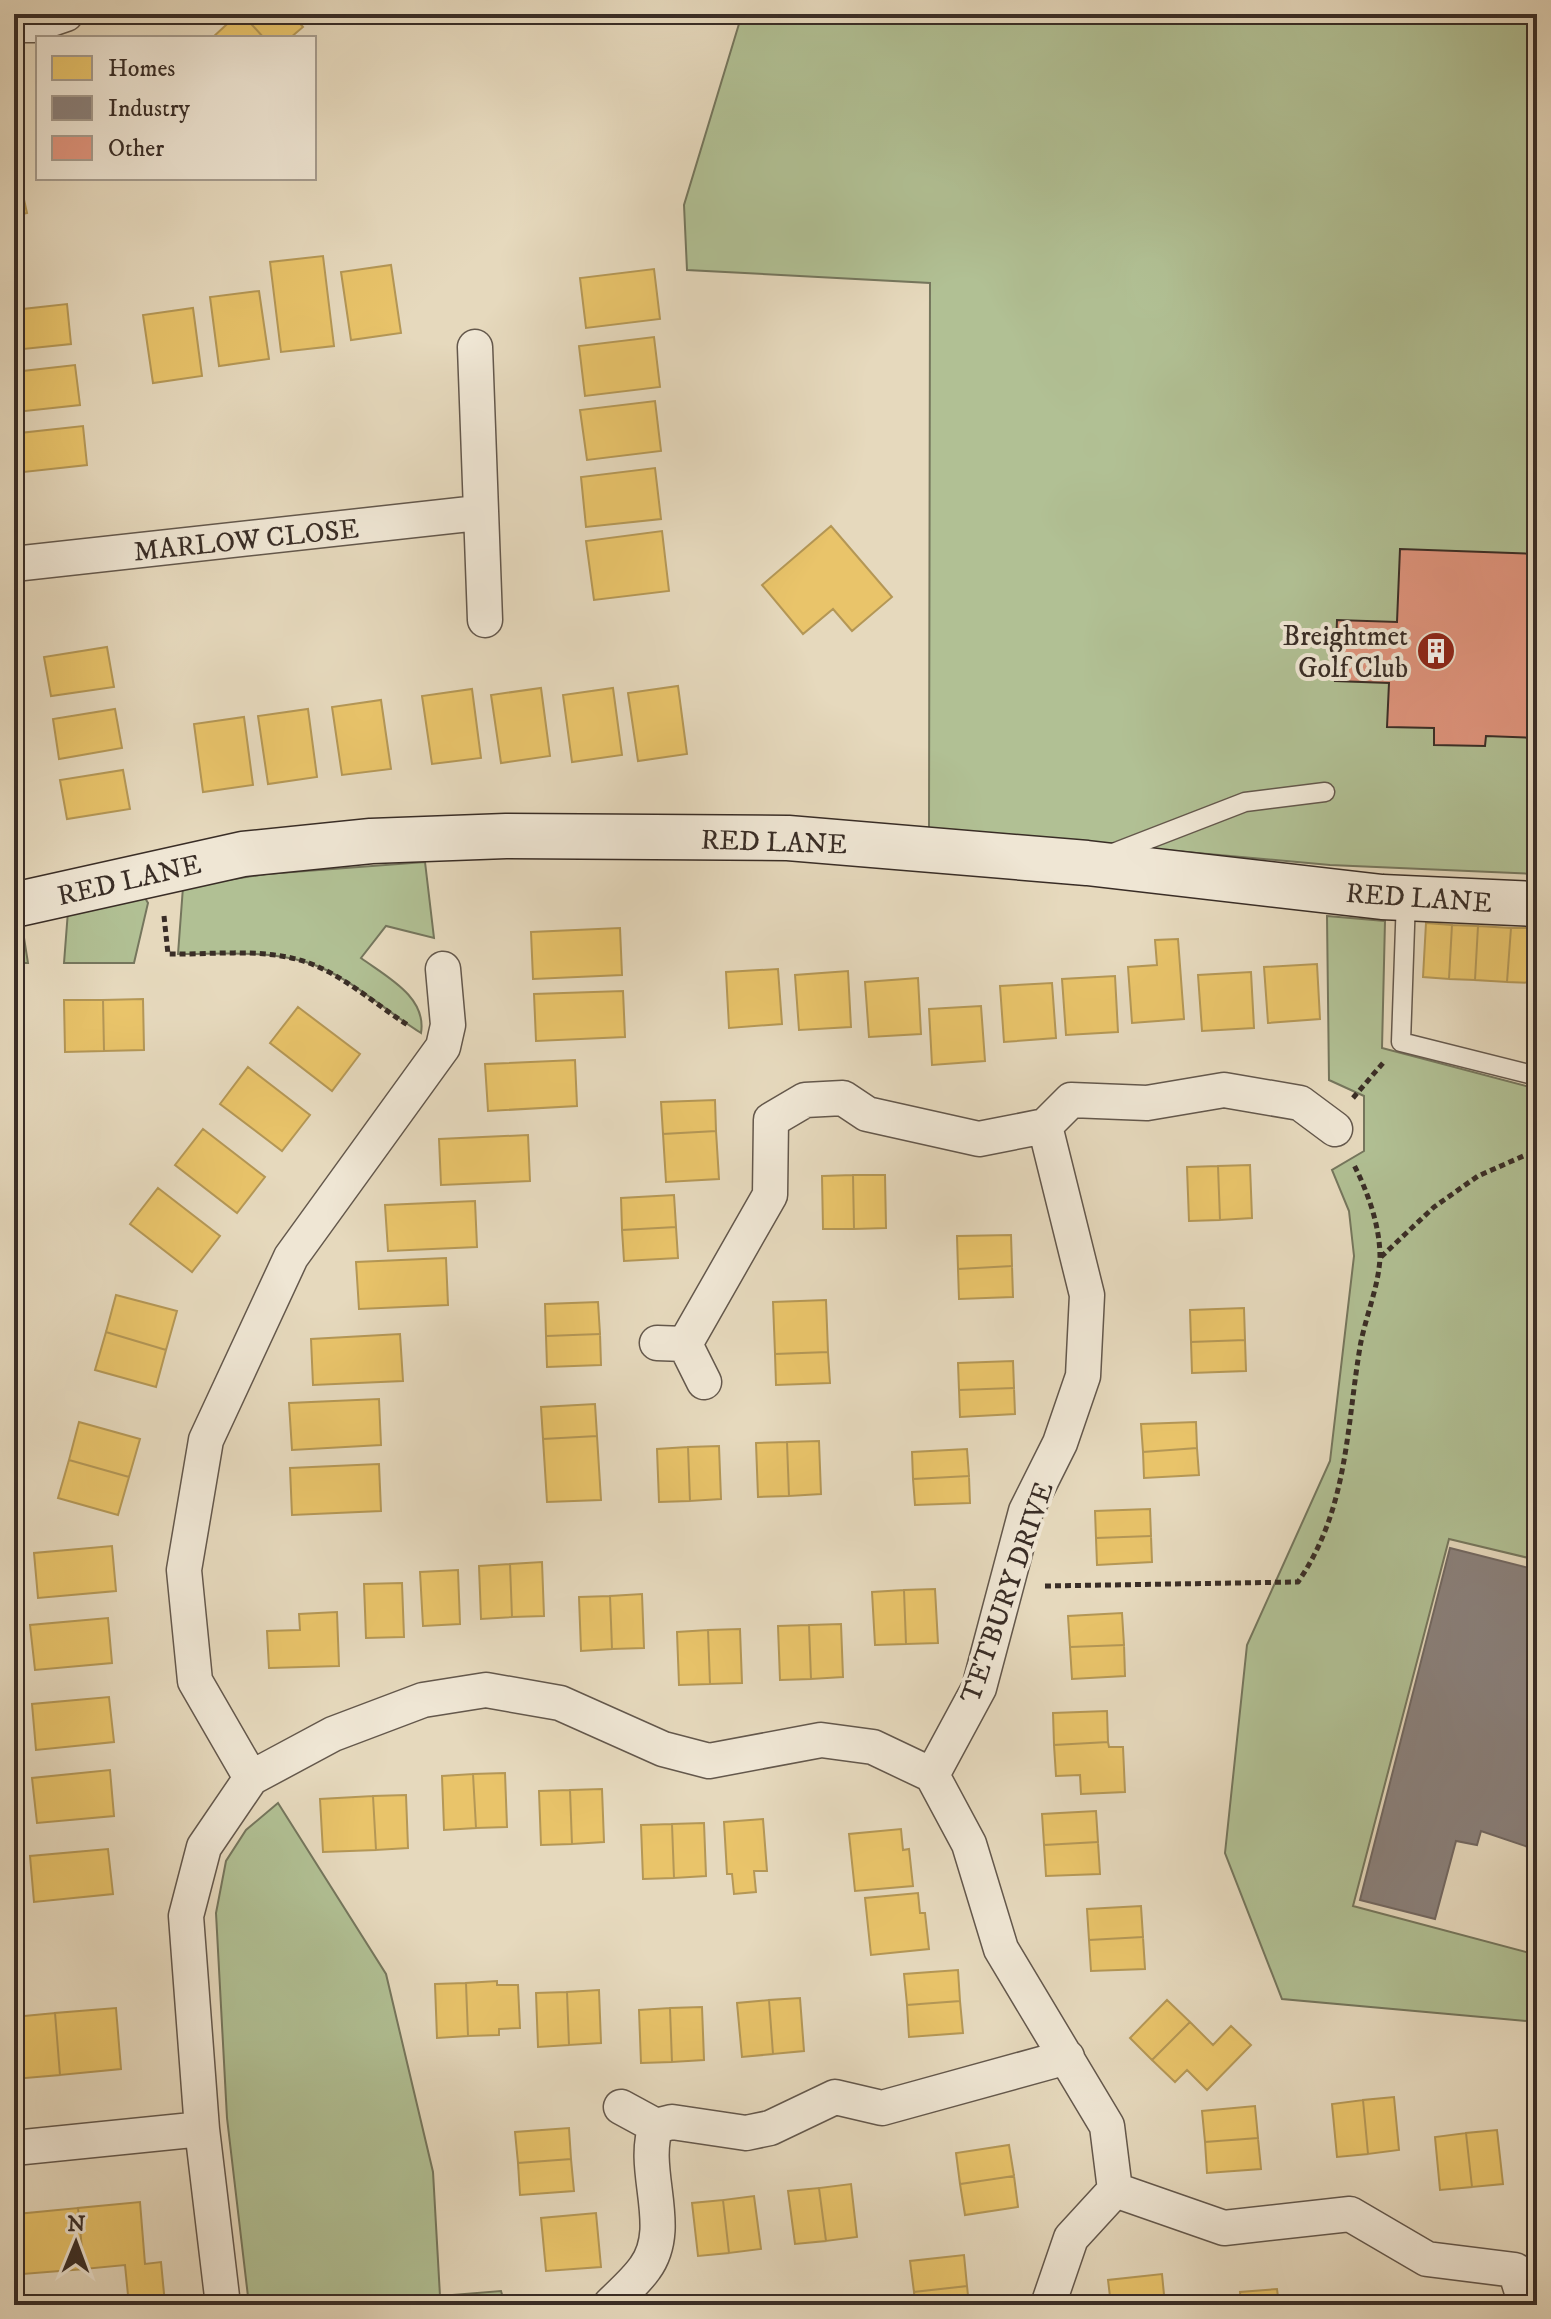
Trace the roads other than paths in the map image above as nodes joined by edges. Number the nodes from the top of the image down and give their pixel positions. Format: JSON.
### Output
{"nodes":[{"id":1,"x":66,"y":14,"type":"edge"},
{"id":2,"x":14,"y":25,"type":"edge"},
{"id":3,"x":475,"y":347,"type":"dead end"},
{"id":4,"x":478,"y":513,"type":"junction"},
{"id":5,"x":14,"y":564,"type":"edge"},
{"id":6,"x":485,"y":620,"type":"dead end"},
{"id":7,"x":1325,"y":792,"type":"dead end"},
{"id":8,"x":1087,"y":863,"type":"junction"},
{"id":9,"x":1406,"y":898,"type":"junction"},
{"id":10,"x":1537,"y":904,"type":"edge"},
{"id":11,"x":14,"y":905,"type":"edge"},
{"id":12,"x":443,"y":969,"type":"dead end"},
{"id":13,"x":1537,"y":1076,"type":"edge"},
{"id":14,"x":1045,"y":1126,"type":"junction"},
{"id":15,"x":1335,"y":1129,"type":"road end"},
{"id":16,"x":704,"y":1382,"type":"dead end"},
{"id":17,"x":932,"y":1775,"type":"junction"},
{"id":18,"x":251,"y":1778,"type":"junction"},
{"id":19,"x":1067,"y":2057,"type":"junction"},
{"id":20,"x":621,"y":2107,"type":"dead end"},
{"id":21,"x":656,"y":2126,"type":"junction"},
{"id":22,"x":202,"y":2129,"type":"junction"},
{"id":23,"x":14,"y":2148,"type":"edge"},
{"id":24,"x":1115,"y":2190,"type":"junction"},
{"id":25,"x":223,"y":2305,"type":"edge"},
{"id":26,"x":610,"y":2305,"type":"edge"},
{"id":27,"x":1048,"y":2305,"type":"edge"},
{"id":28,"x":1526,"y":2305,"type":"edge"}],
"edges":[{"from":1,"to":2,"type":"street"},
{"from":3,"to":4,"type":"street"},
{"from":4,"to":5,"type":"street","name":"MARLOW CLOSE"},
{"from":4,"to":6,"type":"street"},
{"from":7,"to":8,"type":"lane"},
{"from":8,"to":9,"type":"street","name":"RED LANE"},
{"from":8,"to":11,"type":"street","name":"RED LANE"},
{"from":9,"to":10,"type":"street","name":"RED LANE"},
{"from":9,"to":13,"type":"lane"},
{"from":12,"to":18,"type":"street"},
{"from":14,"to":15,"type":"street"},
{"from":14,"to":16,"type":"street"},
{"from":14,"to":17,"type":"street","name":"TETBURY DRIVE"},
{"from":17,"to":18,"type":"street"},
{"from":17,"to":19,"type":"street"},
{"from":18,"to":22,"type":"street"},
{"from":19,"to":21,"type":"street"},
{"from":19,"to":24,"type":"street"},
{"from":20,"to":21,"type":"street"},
{"from":21,"to":26,"type":"street"},
{"from":22,"to":23,"type":"street"},
{"from":22,"to":25,"type":"street"},
{"from":24,"to":27,"type":"street"},
{"from":24,"to":28,"type":"street"}]}
